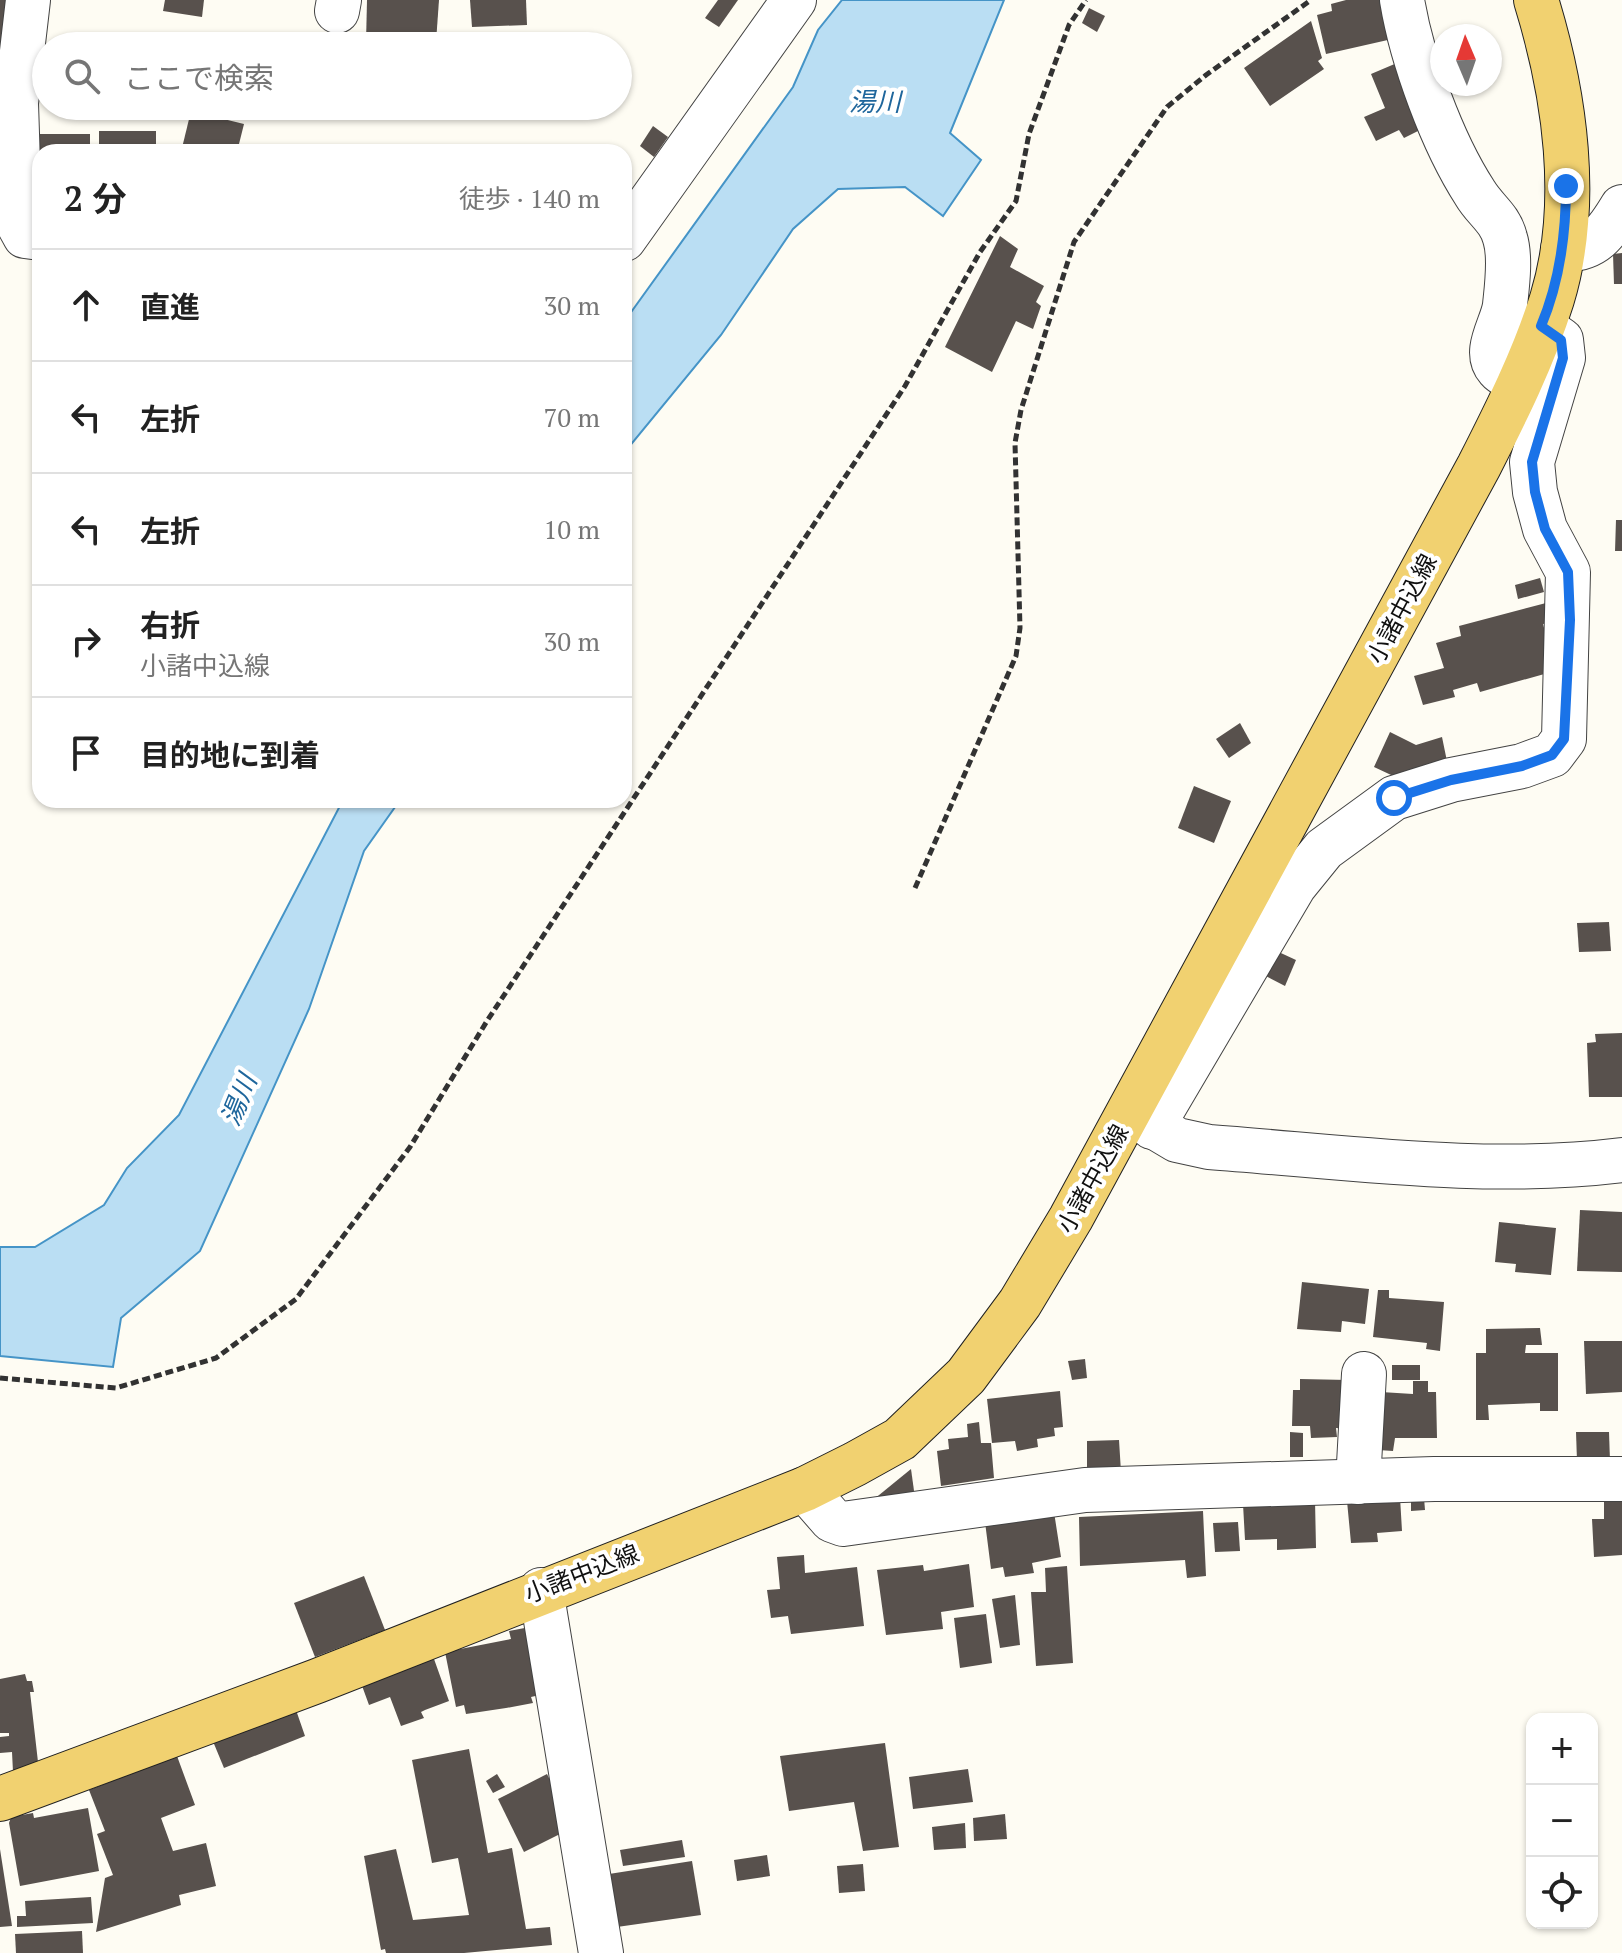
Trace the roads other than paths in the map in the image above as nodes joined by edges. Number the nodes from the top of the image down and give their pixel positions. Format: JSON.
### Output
{"nodes":[{"id":1,"x":28,"y":0,"type":"edge"},
{"id":2,"x":794,"y":0,"type":"edge"},
{"id":3,"x":1402,"y":0,"type":"edge"},
{"id":4,"x":1536,"y":0,"type":"edge"},
{"id":5,"x":1622,"y":207,"type":"edge"},
{"id":6,"x":632,"y":228,"type":"edge"},
{"id":7,"x":32,"y":237,"type":"edge"},
{"id":8,"x":1563,"y":249,"type":"junction"},
{"id":9,"x":1541,"y":326,"type":"junction"},
{"id":10,"x":1519,"y":383,"type":"junction"},
{"id":11,"x":1141,"y":1120,"type":"junction"},
{"id":12,"x":1622,"y":1160,"type":"edge"},
{"id":13,"x":1364,"y":1374,"type":"dead end"},
{"id":14,"x":1622,"y":1479,"type":"edge"},
{"id":15,"x":1358,"y":1482,"type":"junction"},
{"id":16,"x":805,"y":1489,"type":"junction"},
{"id":17,"x":541,"y":1590,"type":"junction"},
{"id":18,"x":0,"y":1799,"type":"edge"},
{"id":19,"x":601,"y":1953,"type":"edge"}],
"edges":[{"from":1,"to":7,"type":"street"},
{"from":2,"to":6,"type":"street"},
{"from":3,"to":10,"type":"street"},
{"from":4,"to":8,"type":"main road","name":"小諸中込線"},
{"from":5,"to":8,"type":"street"},
{"from":8,"to":9,"type":"main road","name":"小諸中込線"},
{"from":9,"to":10,"type":"main road","name":"小諸中込線"},
{"from":9,"to":11,"type":"street"},
{"from":10,"to":11,"type":"main road","name":"小諸中込線"},
{"from":11,"to":12,"type":"street"},
{"from":11,"to":16,"type":"main road","name":"小諸中込線"},
{"from":13,"to":15,"type":"street"},
{"from":14,"to":15,"type":"street"},
{"from":15,"to":16,"type":"street"},
{"from":16,"to":17,"type":"main road","name":"小諸中込線"},
{"from":17,"to":18,"type":"main road","name":"小諸中込線"},
{"from":17,"to":19,"type":"street"}]}
